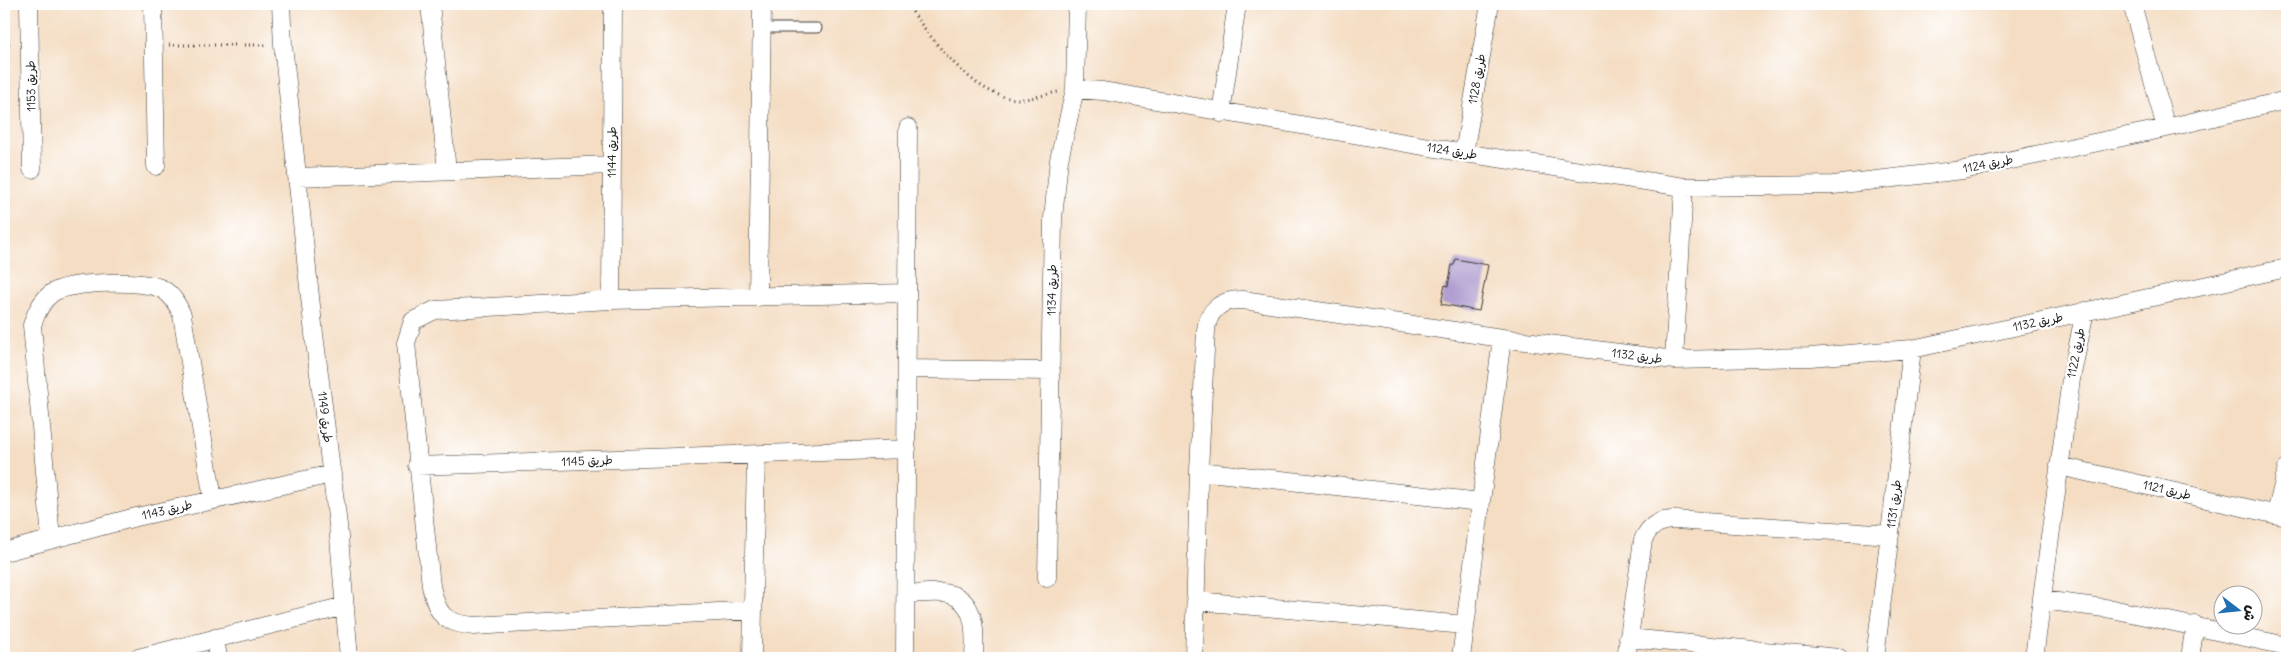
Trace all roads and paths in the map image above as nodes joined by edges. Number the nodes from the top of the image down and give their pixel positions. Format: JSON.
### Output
{"nodes":[{"id":1,"x":30,"y":4,"type":"edge"},
{"id":2,"x":153,"y":4,"type":"edge"},
{"id":3,"x":281,"y":4,"type":"edge"},
{"id":4,"x":430,"y":4,"type":"edge"},
{"id":5,"x":613,"y":4,"type":"edge"},
{"id":6,"x":762,"y":4,"type":"edge"},
{"id":7,"x":907,"y":4,"type":"edge"},
{"id":8,"x":1077,"y":4,"type":"edge"},
{"id":9,"x":1237,"y":4,"type":"edge"},
{"id":10,"x":1490,"y":4,"type":"edge"},
{"id":11,"x":2132,"y":4,"type":"edge"},
{"id":12,"x":762,"y":28,"type":"junction"},
{"id":13,"x":817,"y":28,"type":"dead end"},
{"id":14,"x":153,"y":45,"type":"junction"},
{"id":15,"x":283,"y":45,"type":"junction"},
{"id":16,"x":1075,"y":89,"type":"junction"},
{"id":17,"x":2287,"y":100,"type":"edge"},
{"id":18,"x":1221,"y":113,"type":"junction"},
{"id":19,"x":908,"y":128,"type":"dead end"},
{"id":20,"x":2166,"y":128,"type":"junction"},
{"id":21,"x":1464,"y":154,"type":"junction"},
{"id":22,"x":612,"y":164,"type":"junction"},
{"id":23,"x":156,"y":166,"type":"dead end"},
{"id":24,"x":32,"y":169,"type":"dead end"},
{"id":25,"x":447,"y":170,"type":"junction"},
{"id":26,"x":298,"y":176,"type":"junction"},
{"id":27,"x":1684,"y":187,"type":"junction"},
{"id":28,"x":2287,"y":268,"type":"edge"},
{"id":29,"x":907,"y":293,"type":"junction"},
{"id":30,"x":758,"y":297,"type":"junction"},
{"id":31,"x":611,"y":300,"type":"junction"},
{"id":32,"x":2085,"y":311,"type":"junction"},
{"id":33,"x":1502,"y":338,"type":"junction"},
{"id":34,"x":1912,"y":349,"type":"junction"},
{"id":35,"x":1674,"y":360,"type":"junction"},
{"id":36,"x":907,"y":369,"type":"junction"},
{"id":37,"x":1051,"y":372,"type":"junction"},
{"id":38,"x":907,"y":449,"type":"junction"},
{"id":39,"x":756,"y":456,"type":"junction"},
{"id":40,"x":417,"y":466,"type":"junction"},
{"id":41,"x":2060,"y":466,"type":"junction"},
{"id":42,"x":2287,"y":468,"type":"edge"},
{"id":43,"x":1198,"y":470,"type":"junction"},
{"id":44,"x":332,"y":474,"type":"junction"},
{"id":45,"x":213,"y":500,"type":"junction"},
{"id":46,"x":1481,"y":502,"type":"junction"},
{"id":47,"x":2281,"y":516,"type":"edge"},
{"id":48,"x":1890,"y":535,"type":"junction"},
{"id":49,"x":51,"y":539,"type":"junction"},
{"id":50,"x":4,"y":552,"type":"edge"},
{"id":51,"x":1047,"y":578,"type":"dead end"},
{"id":52,"x":906,"y":594,"type":"junction"},
{"id":53,"x":2042,"y":600,"type":"junction"},
{"id":54,"x":1197,"y":601,"type":"junction"},
{"id":55,"x":345,"y":606,"type":"junction"},
{"id":56,"x":753,"y":610,"type":"junction"},
{"id":57,"x":1464,"y":624,"type":"junction"},
{"id":58,"x":2196,"y":625,"type":"junction"},
{"id":59,"x":215,"y":638,"type":"junction"},
{"id":60,"x":1628,"y":638,"type":"junction"},
{"id":61,"x":2287,"y":646,"type":"edge"},
{"id":62,"x":138,"y":658,"type":"edge"},
{"id":63,"x":218,"y":658,"type":"edge"},
{"id":64,"x":349,"y":658,"type":"edge"},
{"id":65,"x":752,"y":658,"type":"edge"},
{"id":66,"x":905,"y":658,"type":"edge"},
{"id":67,"x":974,"y":658,"type":"edge"},
{"id":68,"x":1194,"y":658,"type":"edge"},
{"id":69,"x":1461,"y":658,"type":"edge"},
{"id":70,"x":1626,"y":658,"type":"edge"},
{"id":71,"x":1839,"y":658,"type":"edge"},
{"id":72,"x":1875,"y":658,"type":"edge"},
{"id":73,"x":2034,"y":658,"type":"edge"},
{"id":74,"x":2190,"y":658,"type":"edge"}],
"edges":[{"from":1,"to":24,"type":"street","name":"طريق 1153"},
{"from":2,"to":14,"type":"street"},
{"from":3,"to":15,"type":"street","name":"طريق 1149"},
{"from":4,"to":25,"type":"street"},
{"from":5,"to":22,"type":"street","name":"طريق 1144"},
{"from":6,"to":12,"type":"street"},
{"from":7,"to":16,"type":"path"},
{"from":8,"to":16,"type":"street","name":"طريق 1134"},
{"from":9,"to":18,"type":"street"},
{"from":10,"to":21,"type":"street","name":"طريق 1128"},
{"from":11,"to":20,"type":"street"},
{"from":12,"to":13,"type":"lane"},
{"from":12,"to":30,"type":"street"},
{"from":14,"to":15,"type":"path"},
{"from":14,"to":23,"type":"street"},
{"from":15,"to":26,"type":"street","name":"طريق 1149"},
{"from":16,"to":18,"type":"street","name":"طريق 1124"},
{"from":16,"to":37,"type":"street","name":"طريق 1134"},
{"from":17,"to":20,"type":"street","name":"طريق 1124"},
{"from":18,"to":21,"type":"street","name":"طريق 1124"},
{"from":19,"to":29,"type":"street"},
{"from":20,"to":27,"type":"street","name":"طريق 1124"},
{"from":21,"to":27,"type":"street","name":"طريق 1124"},
{"from":22,"to":25,"type":"street"},
{"from":22,"to":31,"type":"street","name":"طريق 1144"},
{"from":25,"to":26,"type":"street"},
{"from":26,"to":44,"type":"street","name":"طريق 1149"},
{"from":27,"to":35,"type":"street"},
{"from":28,"to":32,"type":"street","name":"طريق 1122"},
{"from":29,"to":30,"type":"street"},
{"from":29,"to":36,"type":"street"},
{"from":30,"to":31,"type":"street"},
{"from":31,"to":40,"type":"street"},
{"from":32,"to":34,"type":"street","name":"طريق 1132"},
{"from":32,"to":41,"type":"street","name":"طريق 1122"},
{"from":33,"to":35,"type":"street","name":"طريق 1132"},
{"from":33,"to":43,"type":"street","name":"طريق 1132"},
{"from":33,"to":46,"type":"street"},
{"from":34,"to":35,"type":"street","name":"طريق 1132"},
{"from":34,"to":48,"type":"street","name":"طريق 1131"},
{"from":36,"to":37,"type":"street"},
{"from":36,"to":38,"type":"street"},
{"from":37,"to":51,"type":"street","name":"طريق 1134"},
{"from":38,"to":39,"type":"street","name":"طريق 1145"},
{"from":38,"to":52,"type":"street"},
{"from":39,"to":40,"type":"street","name":"طريق 1145"},
{"from":39,"to":56,"type":"street"},
{"from":40,"to":56,"type":"street"},
{"from":41,"to":47,"type":"street","name":"طريق 1121"},
{"from":41,"to":53,"type":"street","name":"طريق 1122"},
{"from":42,"to":47,"type":"street","name":"طريق 1121"},
{"from":43,"to":46,"type":"street"},
{"from":43,"to":54,"type":"street"},
{"from":44,"to":45,"type":"street","name":"طريق 1143"},
{"from":44,"to":55,"type":"street","name":"طريق 1149"},
{"from":45,"to":49,"type":"street","name":"طريق 1143"},
{"from":45,"to":49,"type":"street"},
{"from":46,"to":57,"type":"street"},
{"from":48,"to":60,"type":"street"},
{"from":48,"to":72,"type":"street","name":"طريق 1131"},
{"from":49,"to":50,"type":"street","name":"طريق 1143"},
{"from":52,"to":66,"type":"street"},
{"from":52,"to":67,"type":"street"},
{"from":53,"to":58,"type":"street"},
{"from":53,"to":73,"type":"street","name":"طريق 1122"},
{"from":54,"to":57,"type":"street"},
{"from":54,"to":68,"type":"street"},
{"from":55,"to":59,"type":"street"},
{"from":55,"to":64,"type":"street","name":"طريق 1149"},
{"from":56,"to":65,"type":"street"},
{"from":57,"to":69,"type":"street"},
{"from":58,"to":61,"type":"street"},
{"from":58,"to":74,"type":"street"},
{"from":59,"to":62,"type":"street"},
{"from":59,"to":63,"type":"street"},
{"from":60,"to":70,"type":"street"},
{"from":60,"to":71,"type":"street"}]}
